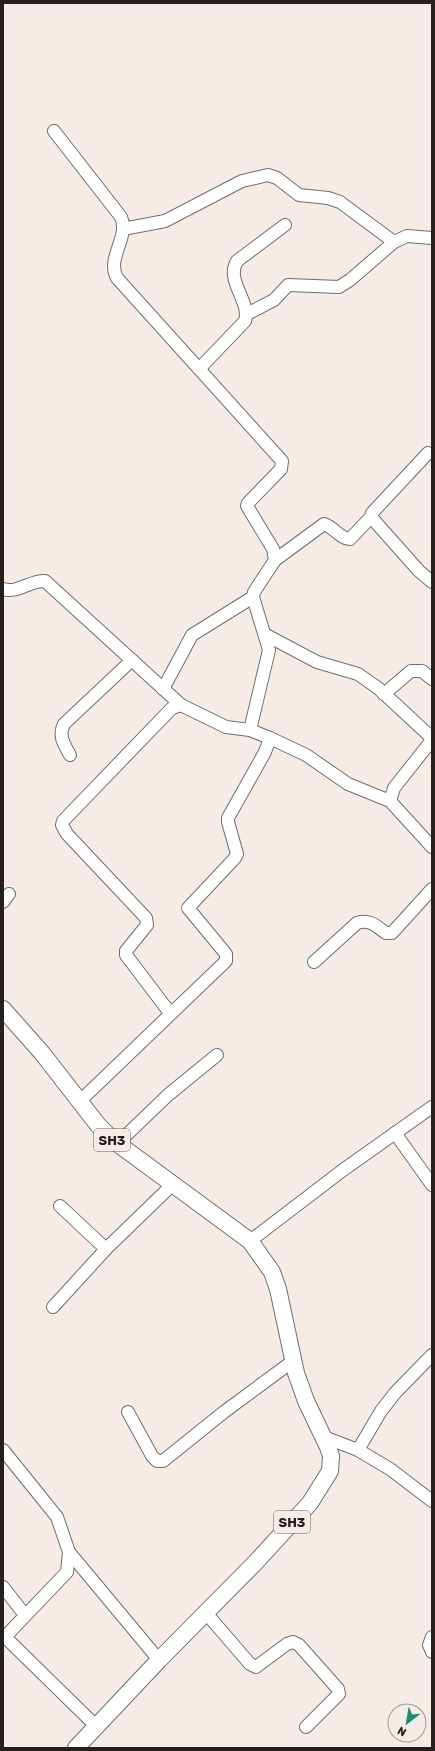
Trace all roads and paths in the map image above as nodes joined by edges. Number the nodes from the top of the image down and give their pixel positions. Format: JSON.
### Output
{"nodes":[{"id":1,"x":54,"y":131,"type":"dead end"},
{"id":2,"x":285,"y":225,"type":"dead end"},
{"id":3,"x":123,"y":230,"type":"junction"},
{"id":4,"x":432,"y":238,"type":"edge"},
{"id":5,"x":394,"y":242,"type":"junction"},
{"id":6,"x":247,"y":314,"type":"junction"},
{"id":7,"x":200,"y":369,"type":"junction"},
{"id":8,"x":428,"y":453,"type":"dead end"},
{"id":9,"x":371,"y":517,"type":"junction"},
{"id":10,"x":275,"y":560,"type":"junction"},
{"id":11,"x":432,"y":582,"type":"edge"},
{"id":12,"x":3,"y":590,"type":"edge"},
{"id":13,"x":253,"y":598,"type":"junction"},
{"id":14,"x":266,"y":636,"type":"junction"},
{"id":15,"x":132,"y":660,"type":"junction"},
{"id":16,"x":432,"y":678,"type":"edge"},
{"id":17,"x":163,"y":689,"type":"junction"},
{"id":18,"x":384,"y":694,"type":"junction"},
{"id":19,"x":181,"y":705,"type":"junction"},
{"id":20,"x":250,"y":730,"type":"junction"},
{"id":21,"x":270,"y":738,"type":"junction"},
{"id":22,"x":432,"y":739,"type":"edge"},
{"id":23,"x":70,"y":755,"type":"dead end"},
{"id":24,"x":390,"y":801,"type":"junction"},
{"id":25,"x":432,"y":847,"type":"edge"},
{"id":26,"x":432,"y":889,"type":"edge"},
{"id":27,"x":314,"y":962,"type":"dead end"},
{"id":28,"x":3,"y":1009,"type":"edge"},
{"id":29,"x":170,"y":1013,"type":"junction"},
{"id":30,"x":217,"y":1055,"type":"dead end"},
{"id":31,"x":80,"y":1101,"type":"junction"},
{"id":32,"x":432,"y":1108,"type":"edge"},
{"id":33,"x":395,"y":1133,"type":"junction"},
{"id":34,"x":118,"y":1144,"type":"junction"},
{"id":35,"x":173,"y":1184,"type":"junction"},
{"id":36,"x":432,"y":1185,"type":"edge"},
{"id":37,"x":60,"y":1206,"type":"dead end"},
{"id":38,"x":250,"y":1241,"type":"junction"},
{"id":39,"x":106,"y":1249,"type":"junction"},
{"id":40,"x":53,"y":1307,"type":"dead end"},
{"id":41,"x":432,"y":1355,"type":"edge"},
{"id":42,"x":293,"y":1362,"type":"junction"},
{"id":43,"x":128,"y":1412,"type":"dead end"},
{"id":44,"x":324,"y":1436,"type":"junction"},
{"id":45,"x":3,"y":1450,"type":"edge"},
{"id":46,"x":358,"y":1450,"type":"junction"},
{"id":47,"x":432,"y":1501,"type":"edge"},
{"id":48,"x":69,"y":1552,"type":"junction"},
{"id":49,"x":3,"y":1587,"type":"edge"},
{"id":50,"x":206,"y":1613,"type":"junction"},
{"id":51,"x":25,"y":1615,"type":"junction"},
{"id":52,"x":432,"y":1637,"type":"edge"},
{"id":53,"x":4,"y":1638,"type":"edge"},
{"id":54,"x":432,"y":1652,"type":"edge"},
{"id":55,"x":159,"y":1660,"type":"junction"},
{"id":56,"x":96,"y":1726,"type":"junction"},
{"id":57,"x":306,"y":1727,"type":"dead end"},
{"id":58,"x":76,"y":1748,"type":"edge"}],
"edges":[{"from":1,"to":3,"type":"street"},
{"from":2,"to":6,"type":"street"},
{"from":3,"to":5,"type":"street"},
{"from":3,"to":7,"type":"street"},
{"from":4,"to":5,"type":"street"},
{"from":5,"to":6,"type":"street"},
{"from":6,"to":7,"type":"street"},
{"from":7,"to":10,"type":"street"},
{"from":8,"to":9,"type":"street"},
{"from":9,"to":10,"type":"street"},
{"from":9,"to":11,"type":"street"},
{"from":10,"to":13,"type":"street"},
{"from":12,"to":15,"type":"street"},
{"from":13,"to":14,"type":"street"},
{"from":13,"to":17,"type":"street"},
{"from":14,"to":18,"type":"street"},
{"from":14,"to":20,"type":"street"},
{"from":15,"to":17,"type":"street"},
{"from":15,"to":23,"type":"street"},
{"from":16,"to":18,"type":"street"},
{"from":17,"to":19,"type":"street"},
{"from":18,"to":22,"type":"street"},
{"from":19,"to":20,"type":"street"},
{"from":19,"to":29,"type":"street"},
{"from":20,"to":21,"type":"street"},
{"from":21,"to":24,"type":"street"},
{"from":21,"to":29,"type":"street"},
{"from":22,"to":24,"type":"street"},
{"from":24,"to":25,"type":"street"},
{"from":26,"to":27,"type":"street"},
{"from":28,"to":31,"type":"main road","number":"SH3"},
{"from":29,"to":31,"type":"street"},
{"from":30,"to":34,"type":"street"},
{"from":31,"to":34,"type":"main road","number":"SH3"},
{"from":32,"to":33,"type":"street"},
{"from":33,"to":36,"type":"street"},
{"from":33,"to":38,"type":"street"},
{"from":34,"to":35,"type":"main road","number":"SH3"},
{"from":35,"to":38,"type":"main road","number":"SH3"},
{"from":35,"to":39,"type":"street"},
{"from":37,"to":39,"type":"street"},
{"from":38,"to":42,"type":"main road","number":"SH3"},
{"from":39,"to":40,"type":"street"},
{"from":41,"to":46,"type":"street"},
{"from":42,"to":43,"type":"street"},
{"from":42,"to":44,"type":"main road","number":"SH3"},
{"from":44,"to":46,"type":"street"},
{"from":44,"to":50,"type":"main road","number":"SH3"},
{"from":45,"to":48,"type":"street"},
{"from":46,"to":47,"type":"street"},
{"from":48,"to":51,"type":"street"},
{"from":48,"to":55,"type":"street"},
{"from":49,"to":51,"type":"street"},
{"from":50,"to":55,"type":"main road","number":"SH3"},
{"from":50,"to":57,"type":"street"},
{"from":51,"to":53,"type":"street"},
{"from":52,"to":54,"type":"street"},
{"from":53,"to":56,"type":"street"},
{"from":55,"to":56,"type":"main road","number":"SH3"},
{"from":56,"to":58,"type":"main road","number":"SH3"}]}
